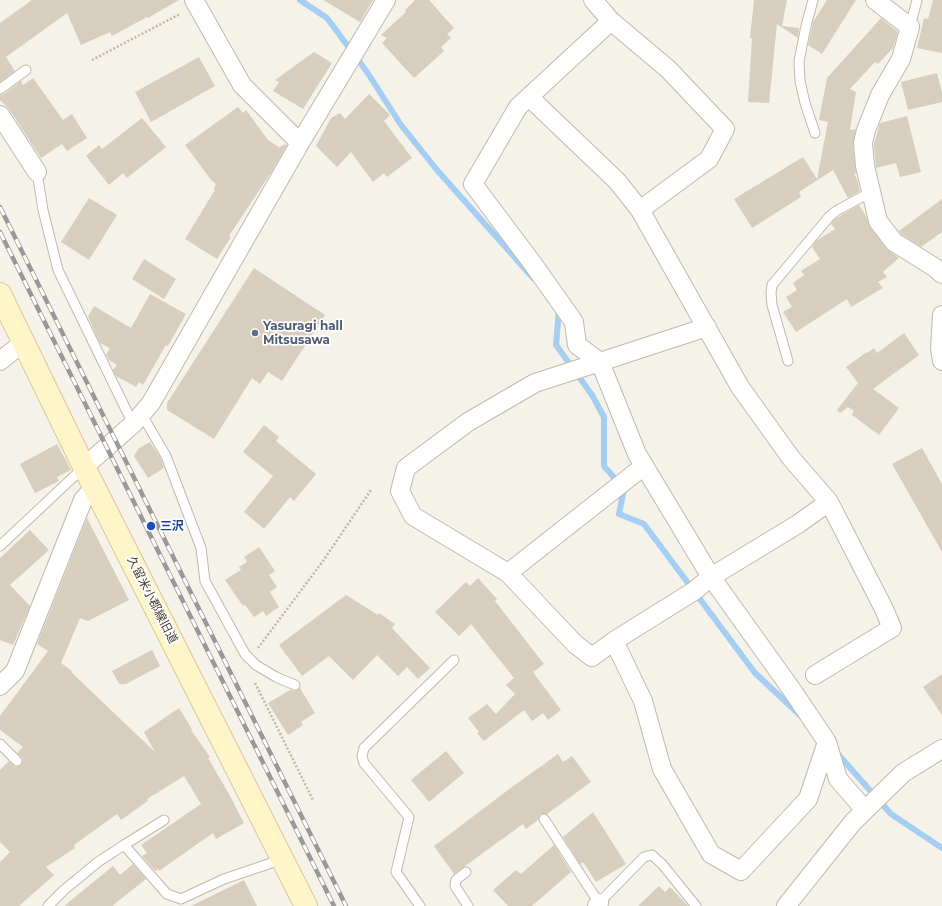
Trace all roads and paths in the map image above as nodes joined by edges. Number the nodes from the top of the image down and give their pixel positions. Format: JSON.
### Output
{"nodes":[{"id":1,"x":386,"y":0,"type":"edge"},
{"id":2,"x":592,"y":0,"type":"edge"},
{"id":3,"x":813,"y":0,"type":"edge"},
{"id":4,"x":875,"y":0,"type":"edge"},
{"id":5,"x":917,"y":0,"type":"edge"},
{"id":6,"x":196,"y":2,"type":"edge"},
{"id":7,"x":611,"y":21,"type":"junction"},
{"id":8,"x":910,"y":27,"type":"junction"},
{"id":9,"x":92,"y":60,"type":"dead end"},
{"id":10,"x":26,"y":70,"type":"dead end"},
{"id":11,"x":0,"y":89,"type":"edge"},
{"id":12,"x":529,"y":97,"type":"junction"},
{"id":13,"x":0,"y":115,"type":"edge"},
{"id":14,"x":815,"y":133,"type":"dead end"},
{"id":15,"x":300,"y":143,"type":"junction"},
{"id":16,"x":37,"y":172,"type":"joint"},
{"id":17,"x":871,"y":192,"type":"junction"},
{"id":18,"x":640,"y":210,"type":"junction"},
{"id":19,"x":942,"y":274,"type":"edge"},
{"id":20,"x":0,"y":294,"type":"edge"},
{"id":21,"x":942,"y":314,"type":"edge"},
{"id":22,"x":707,"y":327,"type":"junction"},
{"id":23,"x":24,"y":342,"type":"junction"},
{"id":24,"x":788,"y":360,"type":"dead end"},
{"id":25,"x":0,"y":361,"type":"edge"},
{"id":26,"x":600,"y":362,"type":"junction"},
{"id":27,"x":942,"y":362,"type":"edge"},
{"id":28,"x":138,"y":420,"type":"junction"},
{"id":29,"x":644,"y":466,"type":"junction"},
{"id":30,"x":84,"y":467,"type":"junction"},
{"id":31,"x":95,"y":486,"type":"junction"},
{"id":32,"x":371,"y":490,"type":"dead end"},
{"id":33,"x":829,"y":502,"type":"junction"},
{"id":34,"x":0,"y":546,"type":"edge"},
{"id":35,"x":508,"y":573,"type":"junction"},
{"id":36,"x":711,"y":577,"type":"junction"},
{"id":37,"x":614,"y":641,"type":"junction"},
{"id":38,"x":250,"y":659,"type":"junction"},
{"id":39,"x":454,"y":660,"type":"dead end"},
{"id":40,"x":816,"y":675,"type":"dead end"},
{"id":41,"x":0,"y":686,"type":"edge"},
{"id":42,"x":295,"y":686,"type":"dead end"},
{"id":43,"x":827,"y":742,"type":"junction"},
{"id":44,"x":0,"y":744,"type":"edge"},
{"id":45,"x":942,"y":748,"type":"edge"},
{"id":46,"x":18,"y":761,"type":"dead end"},
{"id":47,"x":313,"y":800,"type":"dead end"},
{"id":48,"x":865,"y":810,"type":"junction"},
{"id":49,"x":544,"y":819,"type":"dead end"},
{"id":50,"x":164,"y":820,"type":"dead end"},
{"id":51,"x":124,"y":845,"type":"junction"},
{"id":52,"x":283,"y":859,"type":"junction"},
{"id":53,"x":466,"y":872,"type":"dead end"},
{"id":54,"x":598,"y":904,"type":"edge"},
{"id":55,"x":48,"y":906,"type":"edge"},
{"id":56,"x":306,"y":906,"type":"edge"},
{"id":57,"x":420,"y":906,"type":"edge"},
{"id":58,"x":468,"y":906,"type":"edge"},
{"id":59,"x":696,"y":906,"type":"edge"},
{"id":60,"x":786,"y":906,"type":"edge"}],
"edges":[{"from":1,"to":15,"type":"street"},
{"from":2,"to":7,"type":"street"},
{"from":3,"to":14,"type":"lane"},
{"from":4,"to":8,"type":"street"},
{"from":5,"to":8,"type":"lane"},
{"from":6,"to":9,"type":"path"},
{"from":6,"to":15,"type":"street"},
{"from":7,"to":12,"type":"street"},
{"from":7,"to":18,"type":"street"},
{"from":8,"to":17,"type":"street"},
{"from":10,"to":11,"type":"lane"},
{"from":12,"to":18,"type":"street"},
{"from":12,"to":26,"type":"street"},
{"from":13,"to":16,"type":"street"},
{"from":15,"to":28,"type":"street"},
{"from":16,"to":28,"type":"lane"},
{"from":17,"to":19,"type":"street"},
{"from":17,"to":24,"type":"lane"},
{"from":18,"to":22,"type":"street"},
{"from":20,"to":23,"type":"street","name":"久留米小郡線旧道"},
{"from":21,"to":27,"type":"street"},
{"from":22,"to":26,"type":"street"},
{"from":22,"to":33,"type":"street"},
{"from":23,"to":25,"type":"street"},
{"from":23,"to":30,"type":"street","name":"久留米小郡線旧道"},
{"from":26,"to":29,"type":"street"},
{"from":26,"to":35,"type":"street"},
{"from":28,"to":30,"type":"street"},
{"from":28,"to":38,"type":"lane"},
{"from":29,"to":35,"type":"street"},
{"from":29,"to":36,"type":"street"},
{"from":30,"to":31,"type":"street","name":"久留米小郡線旧道"},
{"from":30,"to":34,"type":"lane"},
{"from":31,"to":41,"type":"street"},
{"from":31,"to":52,"type":"street","name":"久留米小郡線旧道"},
{"from":32,"to":38,"type":"path"},
{"from":33,"to":36,"type":"street"},
{"from":33,"to":40,"type":"street"},
{"from":35,"to":37,"type":"street"},
{"from":36,"to":37,"type":"street"},
{"from":36,"to":43,"type":"street"},
{"from":37,"to":43,"type":"street"},
{"from":38,"to":42,"type":"lane"},
{"from":38,"to":47,"type":"path"},
{"from":39,"to":57,"type":"lane"},
{"from":43,"to":48,"type":"street"},
{"from":44,"to":46,"type":"lane"},
{"from":45,"to":48,"type":"street"},
{"from":48,"to":60,"type":"street"},
{"from":49,"to":54,"type":"lane"},
{"from":50,"to":51,"type":"lane"},
{"from":51,"to":52,"type":"lane"},
{"from":51,"to":55,"type":"lane"},
{"from":52,"to":56,"type":"street","name":"久留米小郡線旧道"},
{"from":53,"to":58,"type":"lane"},
{"from":54,"to":59,"type":"lane"}]}
